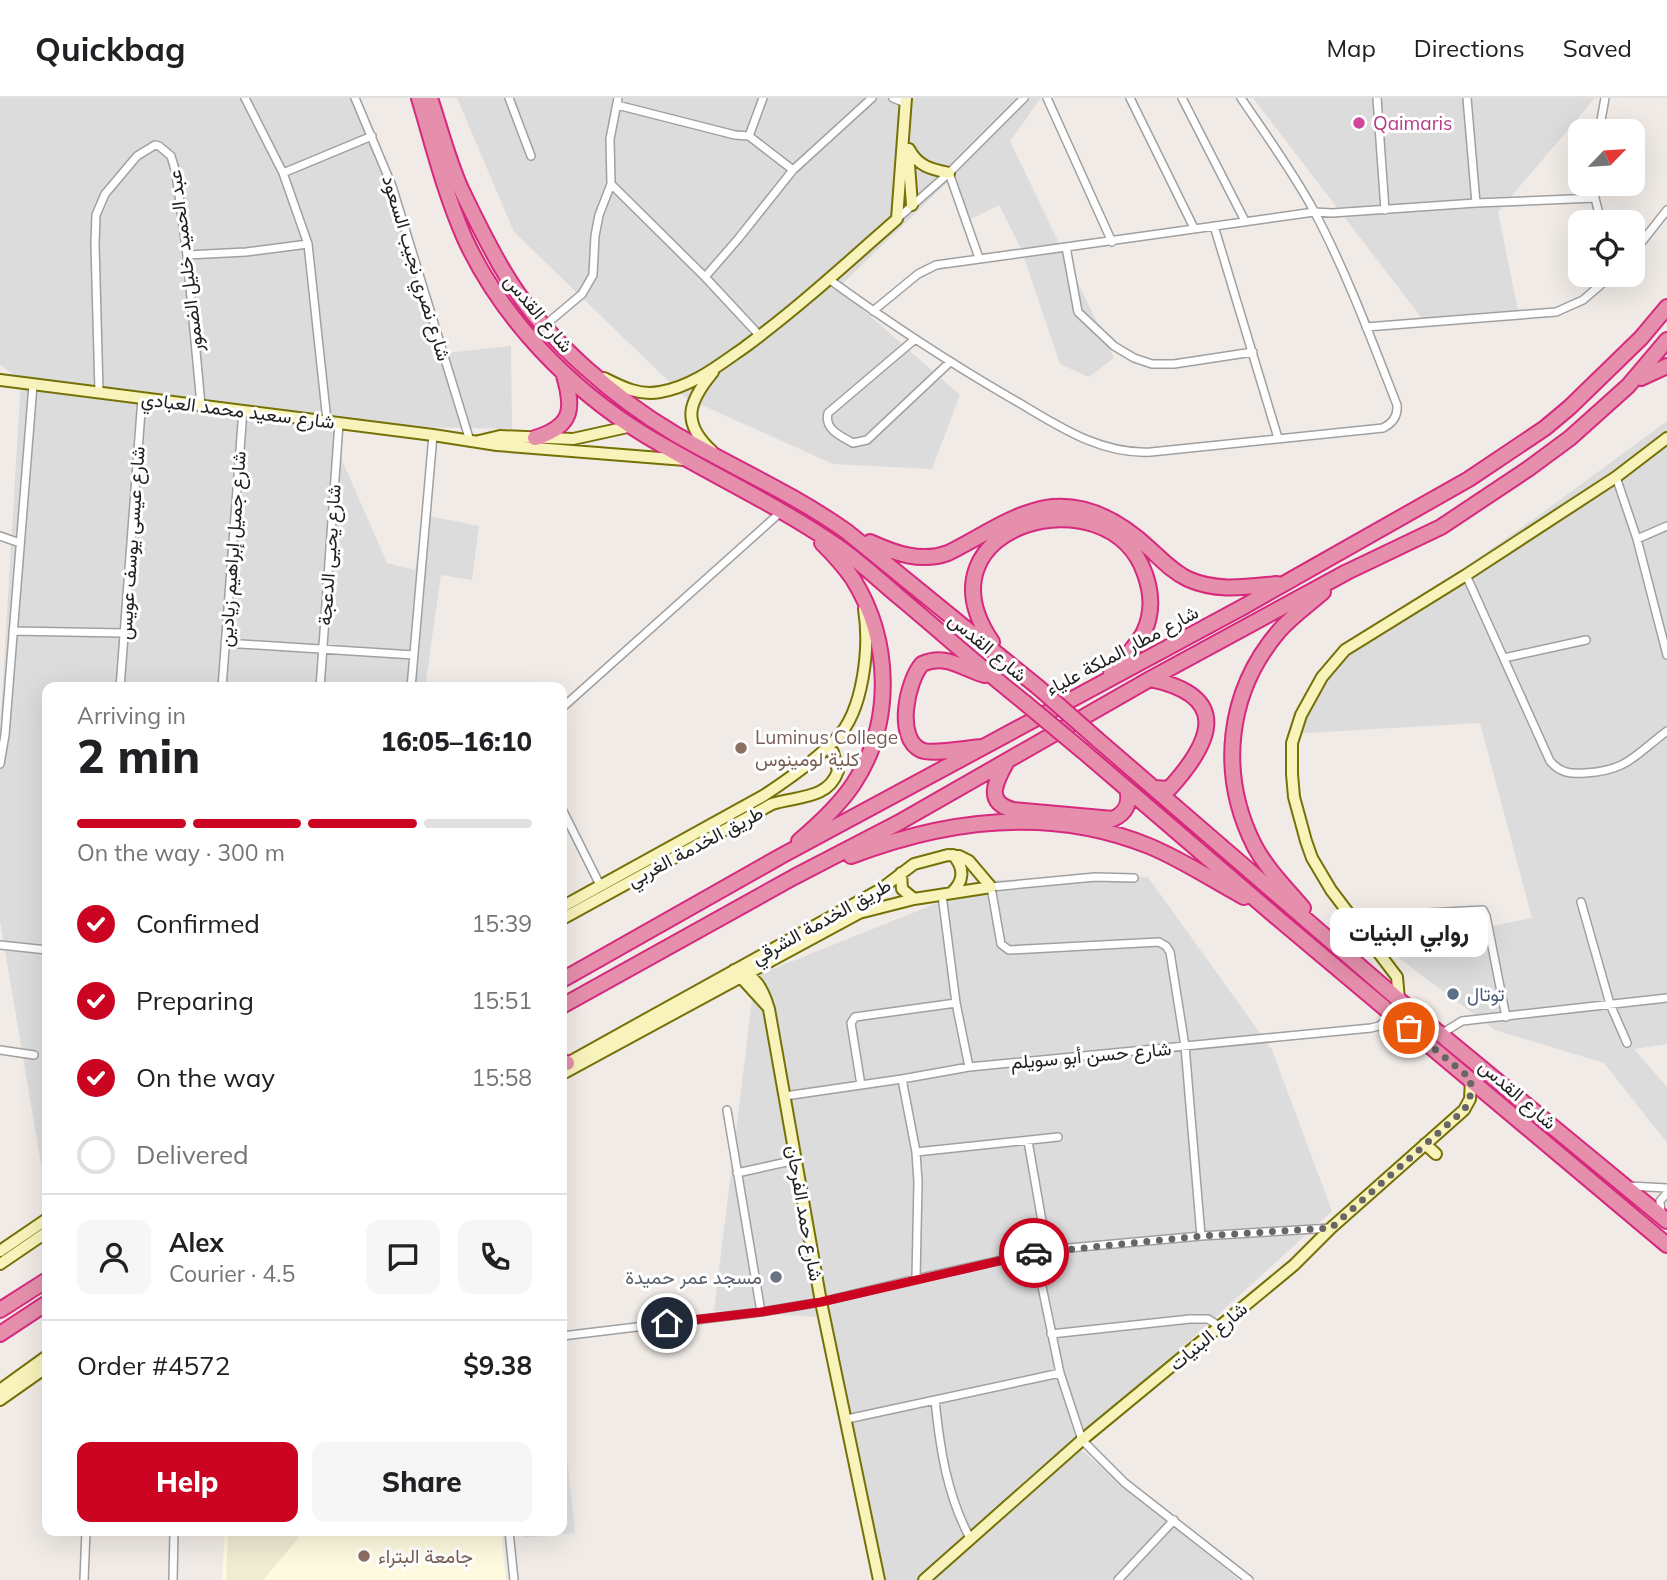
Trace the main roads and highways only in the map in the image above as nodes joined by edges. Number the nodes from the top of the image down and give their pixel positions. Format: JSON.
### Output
{"nodes":[{"id":1,"x":419,"y":98,"type":"edge"},
{"id":2,"x":430,"y":98,"type":"edge"},
{"id":3,"x":440,"y":98,"type":"edge"},
{"id":4,"x":461,"y":189,"type":"junction"},
{"id":5,"x":500,"y":263,"type":"junction"},
{"id":6,"x":484,"y":274,"type":"junction"},
{"id":7,"x":1667,"y":307,"type":"edge"},
{"id":8,"x":1667,"y":340,"type":"edge"},
{"id":9,"x":1667,"y":366,"type":"edge"},
{"id":10,"x":563,"y":371,"type":"junction"},
{"id":11,"x":1628,"y":386,"type":"junction"},
{"id":12,"x":644,"y":414,"type":"junction"},
{"id":13,"x":632,"y":426,"type":"junction"},
{"id":14,"x":535,"y":438,"type":"road end"},
{"id":15,"x":804,"y":524,"type":"junction"},
{"id":16,"x":846,"y":531,"type":"junction"},
{"id":17,"x":1347,"y":572,"type":"junction"},
{"id":18,"x":1282,"y":583,"type":"junction"},
{"id":19,"x":1001,"y":655,"type":"junction"},
{"id":20,"x":990,"y":674,"type":"junction"},
{"id":21,"x":1150,"y":679,"type":"junction"},
{"id":22,"x":1105,"y":680,"type":"junction"},
{"id":23,"x":984,"y":747,"type":"junction"},
{"id":24,"x":1006,"y":762,"type":"junction"},
{"id":25,"x":1154,"y":788,"type":"junction"},
{"id":26,"x":1127,"y":789,"type":"junction"},
{"id":27,"x":783,"y":855,"type":"junction"},
{"id":28,"x":794,"y":877,"type":"junction"},
{"id":29,"x":1267,"y":908,"type":"junction"},
{"id":30,"x":1333,"y":944,"type":"junction"},
{"id":31,"x":567,"y":977,"type":"edge"},
{"id":32,"x":567,"y":1003,"type":"edge"},
{"id":33,"x":1664,"y":1219,"type":"edge"},
{"id":34,"x":1667,"y":1245,"type":"edge"},
{"id":35,"x":42,"y":1283,"type":"edge"},
{"id":36,"x":42,"y":1306,"type":"edge"},
{"id":37,"x":0,"y":1310,"type":"edge"},
{"id":38,"x":0,"y":1334,"type":"edge"}],
"edges":[{"from":1,"to":6,"type":"highway","name":"شارع القدس"},
{"from":2,"to":4,"type":"highway","name":"شارع القدس"},
{"from":3,"to":4,"type":"highway"},
{"from":4,"to":5,"type":"highway","name":"شارع القدس"},
{"from":5,"to":6,"type":"highway"},
{"from":5,"to":12,"type":"highway","name":"شارع القدس"},
{"from":6,"to":10,"type":"highway","name":"شارع القدس"},
{"from":7,"to":18,"type":"highway","name":"شارع مطار الملكة علياء"},
{"from":8,"to":11,"type":"highway","name":"شارع مطار الملكة علياء"},
{"from":9,"to":11,"type":"highway"},
{"from":10,"to":13,"type":"highway","name":"شارع القدس"},
{"from":10,"to":14,"type":"highway"},
{"from":11,"to":17,"type":"highway","name":"شارع مطار الملكة علياء"},
{"from":12,"to":13,"type":"highway"},
{"from":12,"to":16,"type":"highway","name":"شارع القدس"},
{"from":13,"to":15,"type":"highway","name":"شارع القدس"},
{"from":15,"to":20,"type":"highway","name":"شارع القدس"},
{"from":15,"to":27,"type":"highway"},
{"from":16,"to":18,"type":"highway"},
{"from":16,"to":19,"type":"highway","name":"شارع القدس"},
{"from":17,"to":21,"type":"highway","name":"شارع مطار الملكة علياء"},
{"from":17,"to":30,"type":"highway"},
{"from":18,"to":22,"type":"highway","name":"شارع مطار الملكة علياء"},
{"from":19,"to":22,"type":"highway"},
{"from":19,"to":25,"type":"highway","name":"شارع القدس","bridge":true},
{"from":20,"to":23,"type":"highway"},
{"from":20,"to":26,"type":"highway","name":"شارع القدس","bridge":true},
{"from":21,"to":24,"type":"highway","name":"شارع مطار الملكة علياء"},
{"from":21,"to":25,"type":"highway"},
{"from":22,"to":23,"type":"highway","name":"شارع مطار الملكة علياء"},
{"from":23,"to":27,"type":"highway","name":"شارع مطار الملكة علياء"},
{"from":24,"to":26,"type":"highway"},
{"from":24,"to":28,"type":"highway","name":"شارع مطار الملكة علياء"},
{"from":25,"to":30,"type":"highway","name":"شارع القدس"},
{"from":26,"to":29,"type":"highway","name":"شارع القدس"},
{"from":27,"to":31,"type":"highway","name":"شارع مطار الملكة علياء"},
{"from":28,"to":29,"type":"highway"},
{"from":28,"to":32,"type":"highway","name":"شارع مطار الملكة علياء"},
{"from":29,"to":34,"type":"highway","name":"شارع القدس"},
{"from":30,"to":33,"type":"highway","name":"شارع القدس"},
{"from":35,"to":37,"type":"highway"},
{"from":36,"to":38,"type":"highway"}]}
